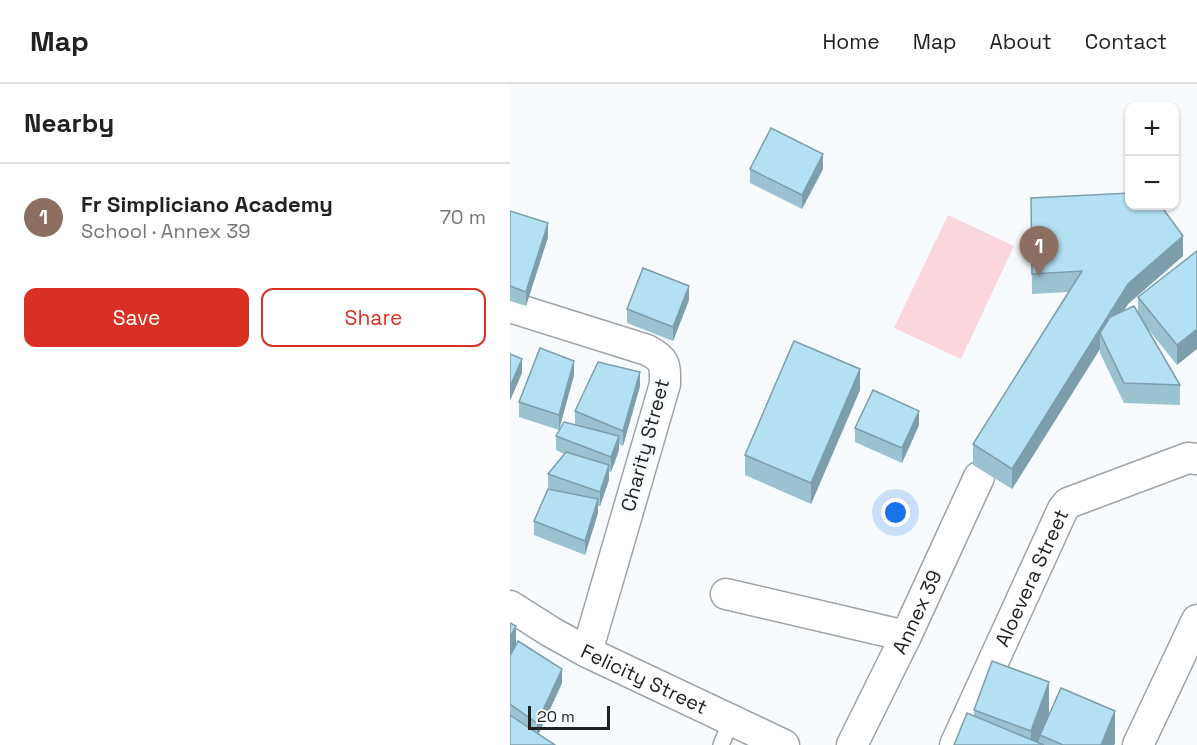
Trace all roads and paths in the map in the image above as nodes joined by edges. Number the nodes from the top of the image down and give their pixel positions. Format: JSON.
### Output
{"nodes":[{"id":1,"x":510,"y":307,"type":"edge"},
{"id":2,"x":1197,"y":459,"type":"edge"},
{"id":3,"x":979,"y":477,"type":"dead end"},
{"id":4,"x":726,"y":594,"type":"dead end"},
{"id":5,"x":510,"y":606,"type":"edge"},
{"id":6,"x":1197,"y":620,"type":"edge"},
{"id":7,"x":906,"y":636,"type":"junction"},
{"id":8,"x":587,"y":652,"type":"junction"},
{"id":9,"x":726,"y":733,"type":"edge"},
{"id":10,"x":784,"y":745,"type":"edge"},
{"id":11,"x":852,"y":745,"type":"edge"},
{"id":12,"x":954,"y":745,"type":"edge"},
{"id":13,"x":1138,"y":745,"type":"edge"}],
"edges":[{"from":1,"to":8,"type":"street","name":"Charity Street"},
{"from":2,"to":12,"type":"street","name":"Aloevera Street"},
{"from":3,"to":7,"type":"street","name":"Annex 39"},
{"from":4,"to":7,"type":"street"},
{"from":5,"to":8,"type":"street","name":"Felicity Street"},
{"from":6,"to":13,"type":"street"},
{"from":7,"to":11,"type":"street","name":"Annex 39"},
{"from":8,"to":9,"type":"street","name":"Felicity Street"},
{"from":9,"to":10,"type":"street","name":"Felicity Street"}]}
